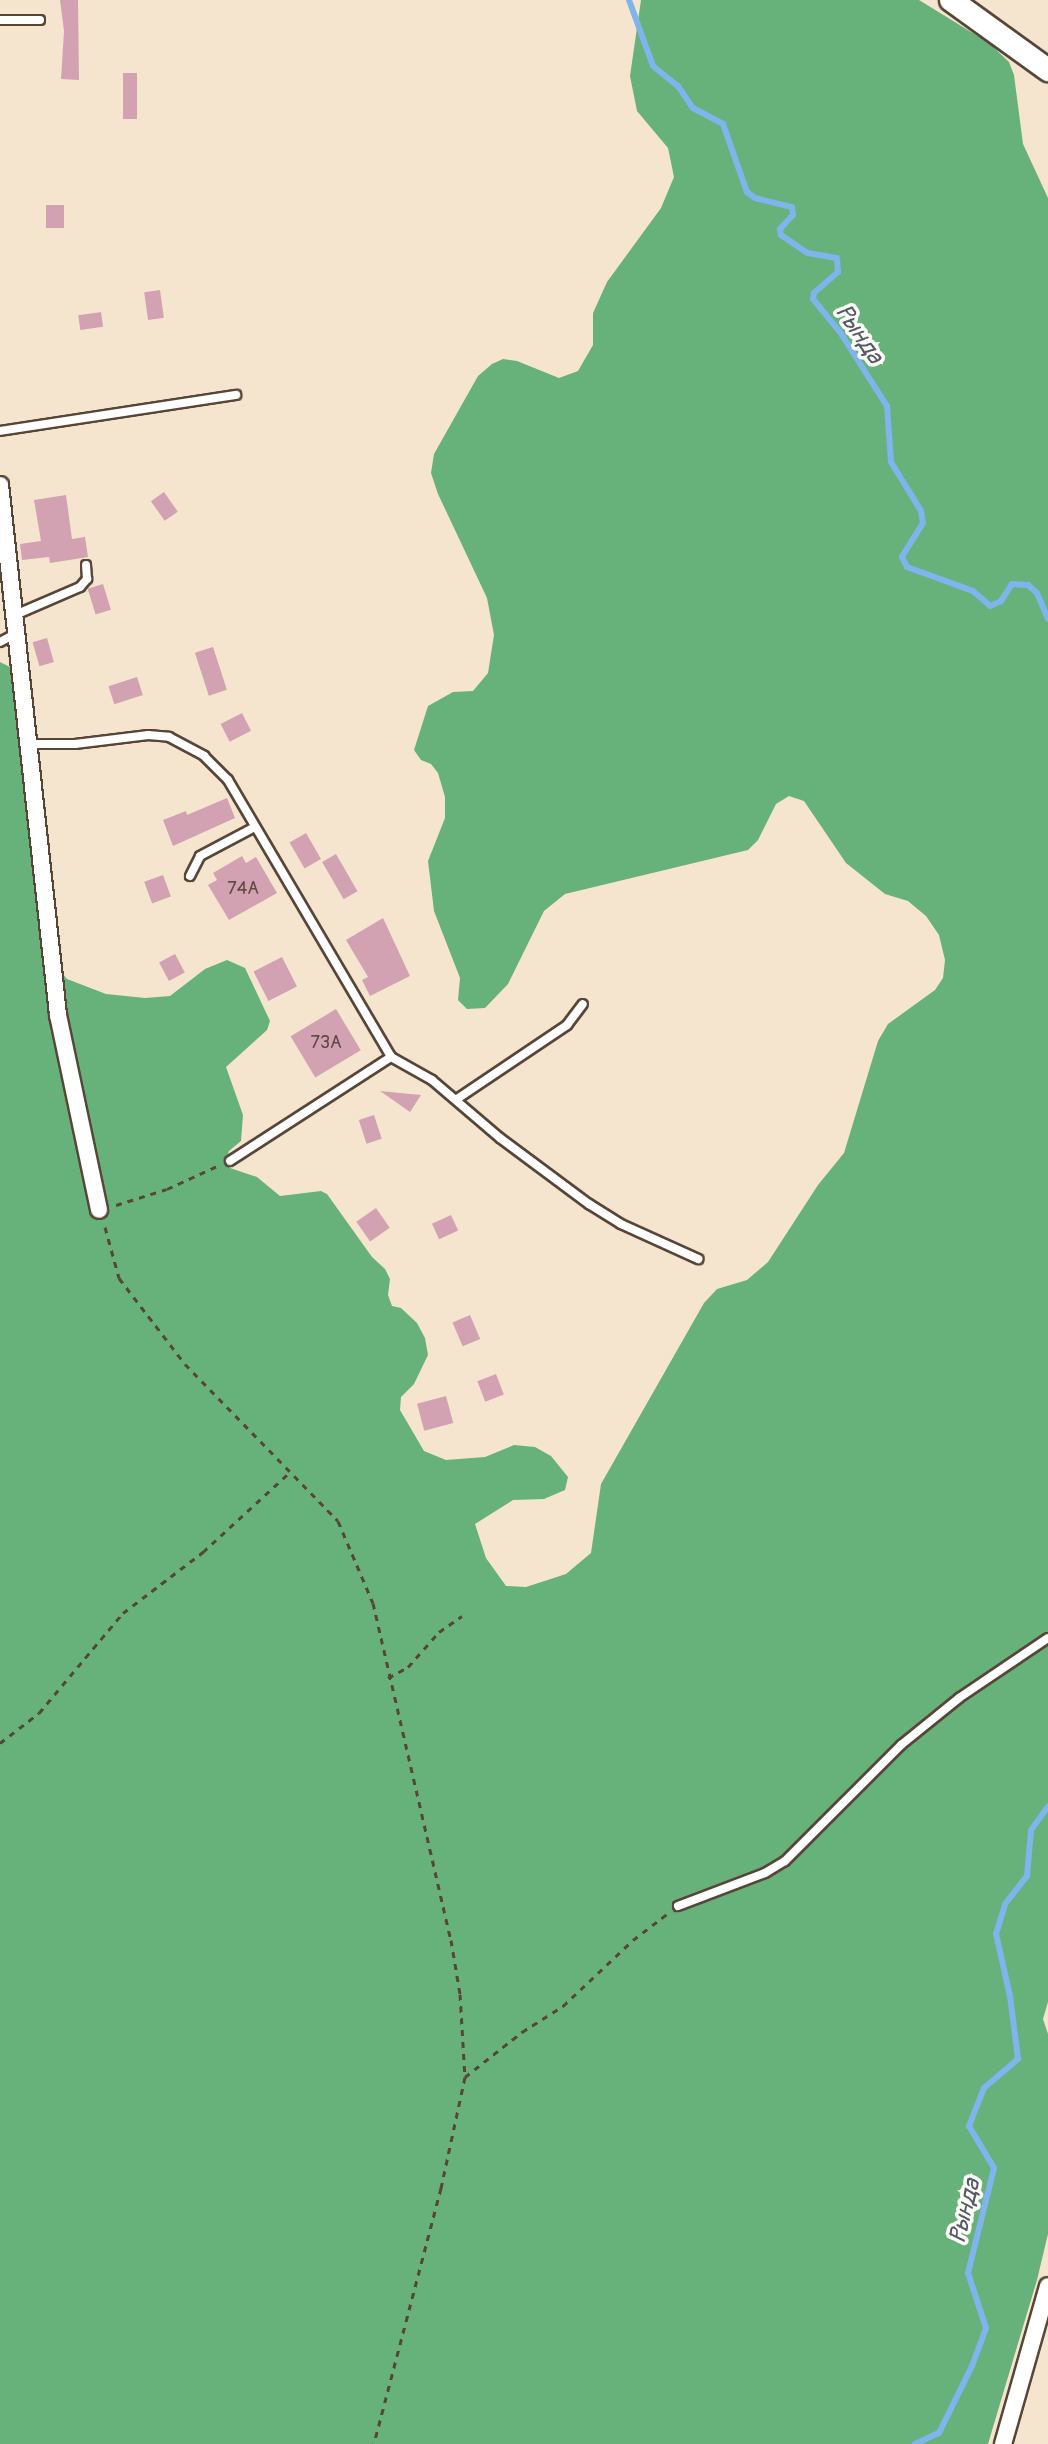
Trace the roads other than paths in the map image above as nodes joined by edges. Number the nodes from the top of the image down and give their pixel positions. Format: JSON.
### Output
{"nodes":[{"id":1,"x":951,"y":0,"type":"edge"},
{"id":2,"x":0,"y":20,"type":"edge"},
{"id":3,"x":40,"y":20,"type":"dead end"},
{"id":4,"x":1048,"y":70,"type":"edge"},
{"id":5,"x":236,"y":395,"type":"dead end"},
{"id":6,"x":0,"y":431,"type":"edge"},
{"id":7,"x":0,"y":485,"type":"edge"},
{"id":8,"x":86,"y":565,"type":"dead end"},
{"id":9,"x":14,"y":616,"type":"junction"},
{"id":10,"x":16,"y":634,"type":"junction"},
{"id":11,"x":0,"y":642,"type":"edge"},
{"id":12,"x":30,"y":744,"type":"junction"},
{"id":13,"x":255,"y":827,"type":"junction"},
{"id":14,"x":190,"y":876,"type":"dead end"},
{"id":15,"x":583,"y":1004,"type":"dead end"},
{"id":16,"x":391,"y":1057,"type":"junction"},
{"id":17,"x":457,"y":1099,"type":"junction"},
{"id":18,"x":230,"y":1161,"type":"road end"},
{"id":19,"x":99,"y":1210,"type":"road end"},
{"id":20,"x":698,"y":1259,"type":"dead end"},
{"id":21,"x":1048,"y":1638,"type":"edge"},
{"id":22,"x":678,"y":1906,"type":"road end"},
{"id":23,"x":1048,"y":2286,"type":"edge"},
{"id":24,"x":1003,"y":2444,"type":"edge"}],
"edges":[{"from":1,"to":4,"type":"main road"},
{"from":2,"to":3,"type":"lane"},
{"from":5,"to":6,"type":"lane"},
{"from":7,"to":9,"type":"street"},
{"from":8,"to":9,"type":"lane"},
{"from":9,"to":10,"type":"street"},
{"from":10,"to":11,"type":"lane"},
{"from":10,"to":12,"type":"street"},
{"from":12,"to":13,"type":"lane"},
{"from":12,"to":19,"type":"street"},
{"from":13,"to":14,"type":"lane"},
{"from":13,"to":16,"type":"lane"},
{"from":15,"to":17,"type":"lane"},
{"from":16,"to":17,"type":"lane"},
{"from":16,"to":18,"type":"lane"},
{"from":17,"to":20,"type":"lane"},
{"from":21,"to":22,"type":"lane"},
{"from":23,"to":24,"type":"street"}]}
